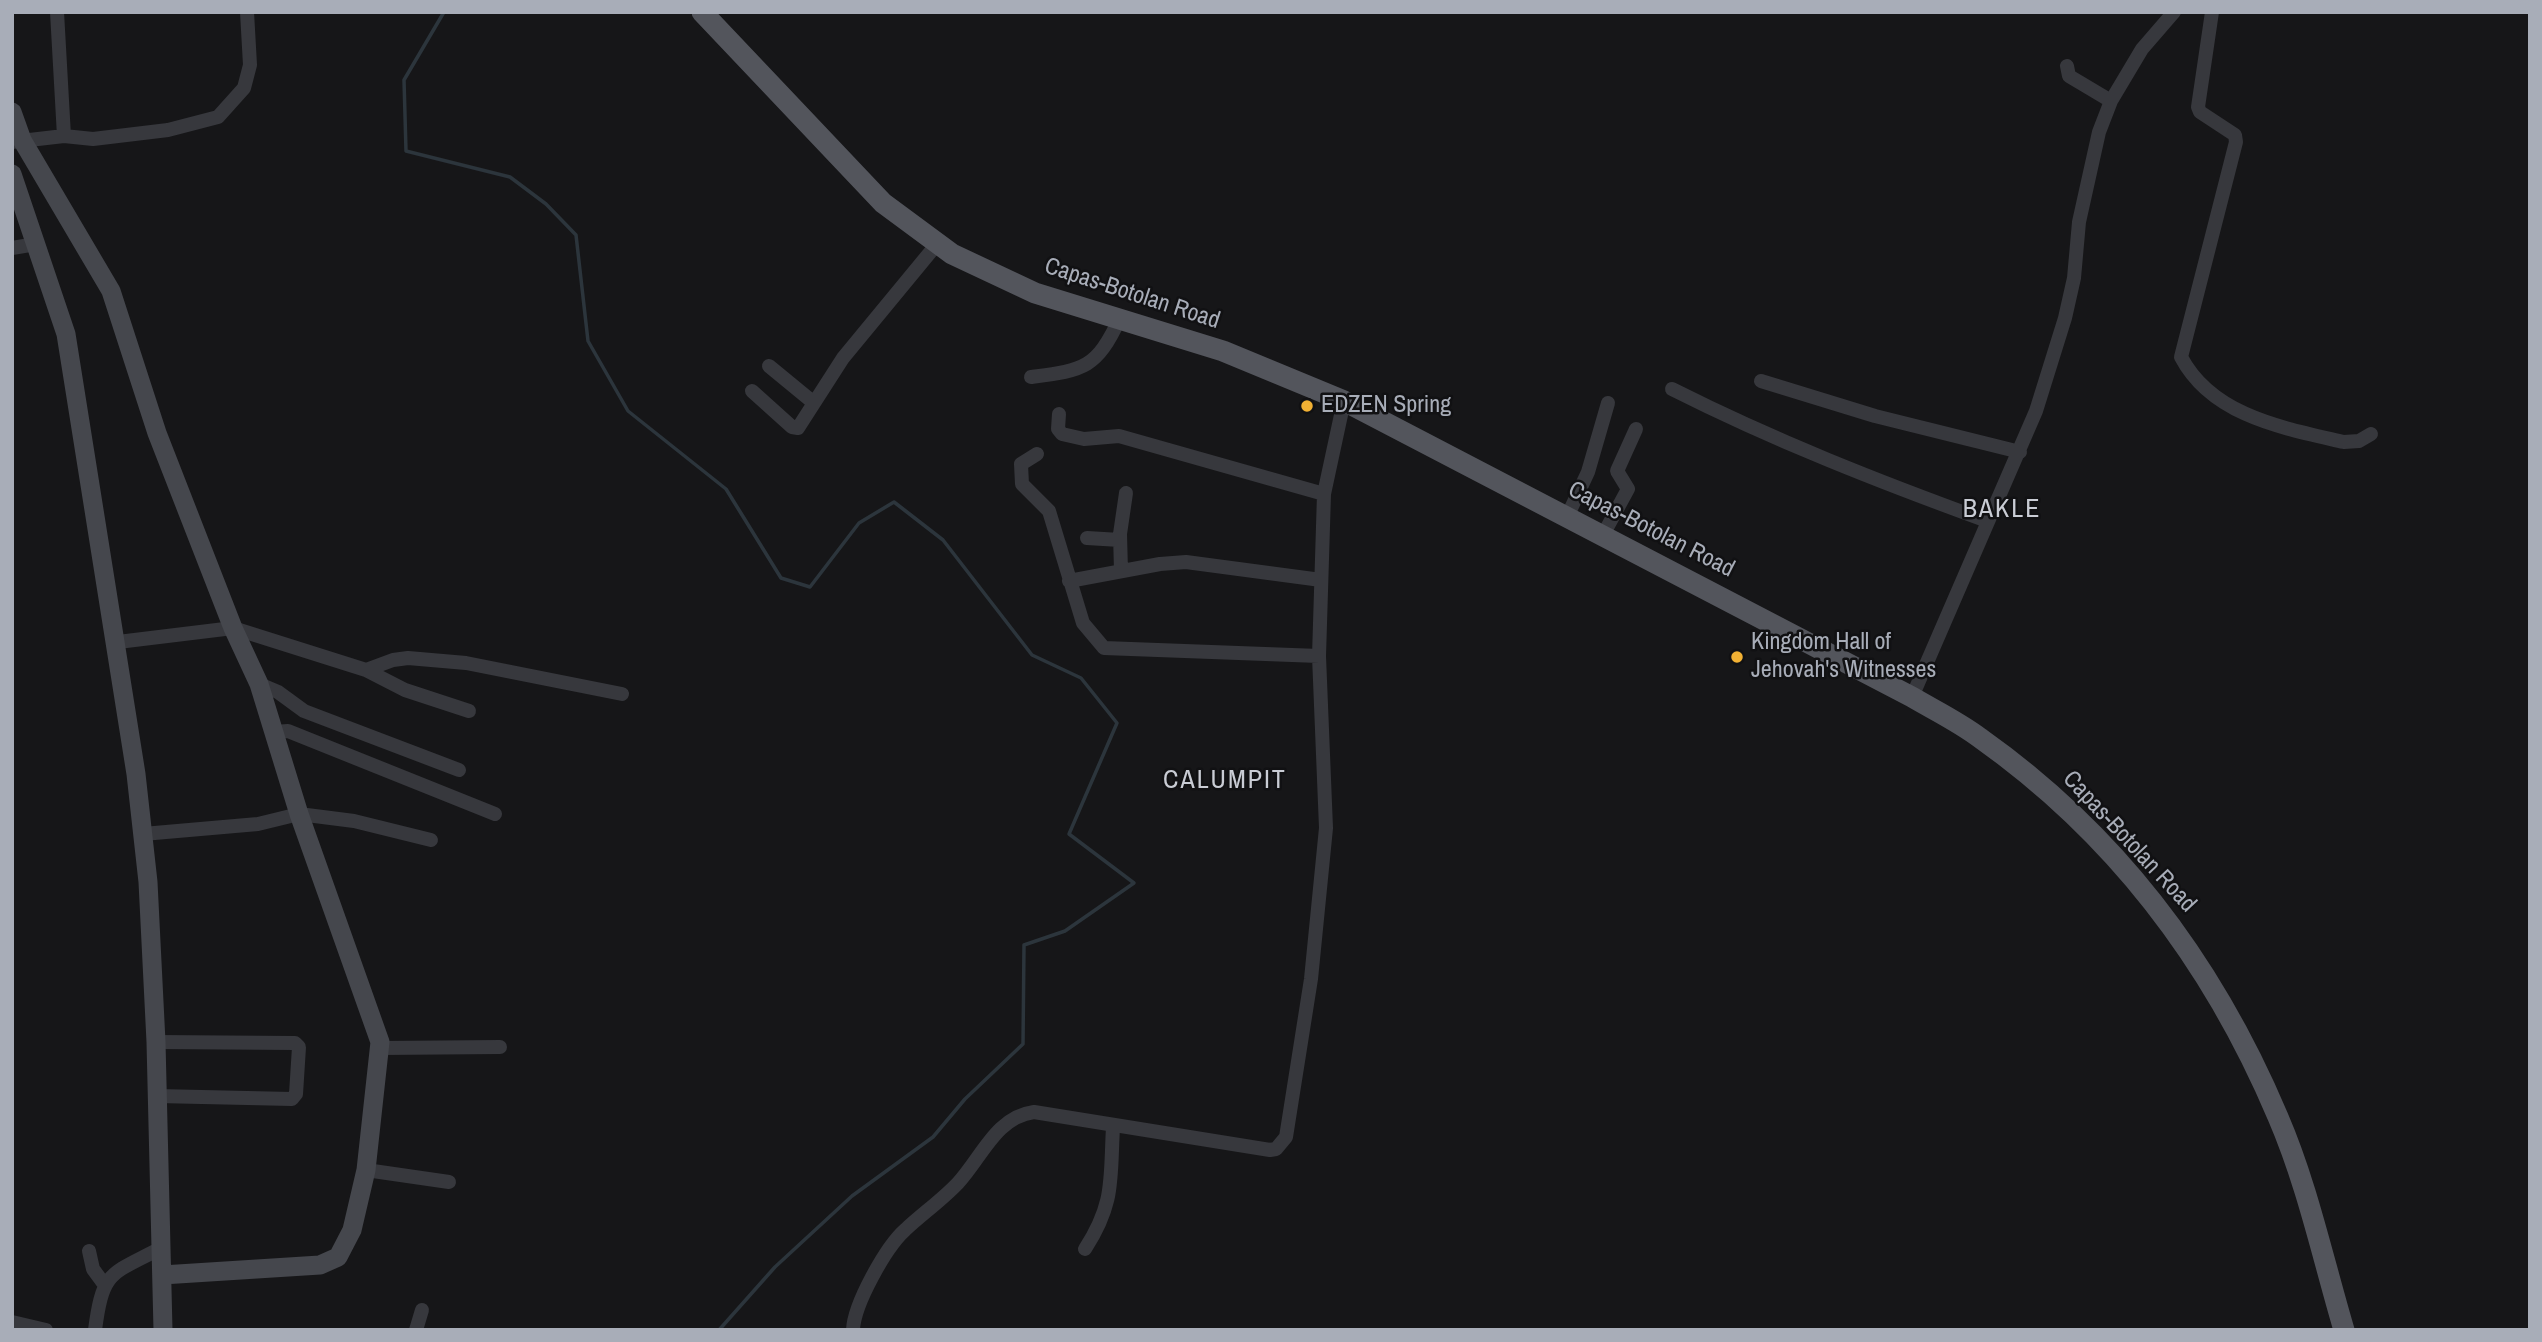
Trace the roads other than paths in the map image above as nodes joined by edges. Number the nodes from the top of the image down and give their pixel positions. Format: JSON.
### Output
{"nodes":[{"id":1,"x":57,"y":12,"type":"edge"},
{"id":2,"x":247,"y":12,"type":"edge"},
{"id":3,"x":702,"y":12,"type":"edge"},
{"id":4,"x":2174,"y":12,"type":"edge"},
{"id":5,"x":2212,"y":12,"type":"edge"},
{"id":6,"x":2067,"y":66,"type":"dead end"},
{"id":7,"x":2111,"y":101,"type":"junction"},
{"id":8,"x":12,"y":112,"type":"edge"},
{"id":9,"x":64,"y":136,"type":"junction"},
{"id":10,"x":17,"y":141,"type":"edge"},
{"id":11,"x":12,"y":174,"type":"edge"},
{"id":12,"x":36,"y":244,"type":"junction"},
{"id":13,"x":937,"y":244,"type":"junction"},
{"id":14,"x":12,"y":248,"type":"edge"},
{"id":15,"x":1119,"y":318,"type":"junction"},
{"id":16,"x":768,"y":366,"type":"dead end"},
{"id":17,"x":1031,"y":377,"type":"dead end"},
{"id":18,"x":1761,"y":381,"type":"dead end"},
{"id":19,"x":1672,"y":390,"type":"dead end"},
{"id":20,"x":752,"y":391,"type":"dead end"},
{"id":21,"x":1344,"y":401,"type":"junction"},
{"id":22,"x":814,"y":403,"type":"junction"},
{"id":23,"x":1608,"y":404,"type":"dead end"},
{"id":24,"x":1059,"y":414,"type":"dead end"},
{"id":25,"x":1636,"y":429,"type":"dead end"},
{"id":26,"x":2371,"y":434,"type":"dead end"},
{"id":27,"x":2020,"y":452,"type":"junction"},
{"id":28,"x":1037,"y":454,"type":"dead end"},
{"id":29,"x":1126,"y":493,"type":"dead end"},
{"id":30,"x":1324,"y":494,"type":"junction"},
{"id":31,"x":1567,"y":517,"type":"junction"},
{"id":32,"x":1987,"y":521,"type":"junction"},
{"id":33,"x":1603,"y":535,"type":"junction"},
{"id":34,"x":1087,"y":538,"type":"dead end"},
{"id":35,"x":1120,"y":540,"type":"junction"},
{"id":36,"x":1121,"y":571,"type":"junction"},
{"id":37,"x":1321,"y":580,"type":"junction"},
{"id":38,"x":1069,"y":581,"type":"junction"},
{"id":39,"x":233,"y":628,"type":"junction"},
{"id":40,"x":118,"y":642,"type":"junction"},
{"id":41,"x":1319,"y":656,"type":"junction"},
{"id":42,"x":366,"y":670,"type":"junction"},
{"id":43,"x":259,"y":684,"type":"junction"},
{"id":44,"x":622,"y":695,"type":"dead end"},
{"id":45,"x":1912,"y":697,"type":"junction"},
{"id":46,"x":469,"y":711,"type":"dead end"},
{"id":47,"x":274,"y":732,"type":"junction"},
{"id":48,"x":459,"y":770,"type":"dead end"},
{"id":49,"x":299,"y":814,"type":"junction"},
{"id":50,"x":495,"y":814,"type":"dead end"},
{"id":51,"x":143,"y":834,"type":"junction"},
{"id":52,"x":431,"y":840,"type":"dead end"},
{"id":53,"x":156,"y":1042,"type":"junction"},
{"id":54,"x":500,"y":1047,"type":"dead end"},
{"id":55,"x":381,"y":1048,"type":"junction"},
{"id":56,"x":157,"y":1096,"type":"junction"},
{"id":57,"x":1113,"y":1127,"type":"junction"},
{"id":58,"x":366,"y":1170,"type":"junction"},
{"id":59,"x":449,"y":1182,"type":"dead end"},
{"id":60,"x":161,"y":1248,"type":"junction"},
{"id":61,"x":1085,"y":1249,"type":"dead end"},
{"id":62,"x":89,"y":1251,"type":"dead end"},
{"id":63,"x":162,"y":1275,"type":"junction"},
{"id":64,"x":104,"y":1284,"type":"junction"},
{"id":65,"x":422,"y":1310,"type":"dead end"},
{"id":66,"x":12,"y":1322,"type":"edge"},
{"id":67,"x":46,"y":1330,"type":"edge"},
{"id":68,"x":95,"y":1330,"type":"edge"},
{"id":69,"x":163,"y":1330,"type":"edge"},
{"id":70,"x":416,"y":1330,"type":"edge"},
{"id":71,"x":853,"y":1330,"type":"edge"},
{"id":72,"x":2344,"y":1330,"type":"edge"}],
"edges":[{"from":1,"to":9,"type":"street"},
{"from":2,"to":9,"type":"street"},
{"from":3,"to":13,"type":"main road","name":"Capas-Botolan Road"},
{"from":4,"to":7,"type":"street"},
{"from":5,"to":26,"type":"street"},
{"from":6,"to":7,"type":"street"},
{"from":7,"to":27,"type":"street"},
{"from":8,"to":10,"type":"street"},
{"from":9,"to":10,"type":"street"},
{"from":10,"to":39,"type":"street"},
{"from":11,"to":12,"type":"street"},
{"from":12,"to":14,"type":"street"},
{"from":12,"to":40,"type":"street"},
{"from":13,"to":15,"type":"main road","name":"Capas-Botolan Road"},
{"from":13,"to":22,"type":"street"},
{"from":15,"to":17,"type":"street"},
{"from":15,"to":21,"type":"main road","name":"Capas-Botolan Road"},
{"from":16,"to":22,"type":"street"},
{"from":18,"to":27,"type":"street"},
{"from":19,"to":32,"type":"street"},
{"from":20,"to":22,"type":"street"},
{"from":21,"to":30,"type":"street"},
{"from":21,"to":31,"type":"main road","name":"Capas-Botolan Road"},
{"from":23,"to":31,"type":"street"},
{"from":24,"to":30,"type":"street"},
{"from":25,"to":33,"type":"street"},
{"from":27,"to":32,"type":"street"},
{"from":28,"to":38,"type":"street"},
{"from":29,"to":35,"type":"street"},
{"from":30,"to":37,"type":"street"},
{"from":31,"to":33,"type":"main road","name":"Capas-Botolan Road"},
{"from":32,"to":45,"type":"street"},
{"from":33,"to":45,"type":"main road","name":"Capas-Botolan Road"},
{"from":34,"to":35,"type":"street"},
{"from":35,"to":36,"type":"street"},
{"from":36,"to":37,"type":"street"},
{"from":36,"to":38,"type":"street"},
{"from":37,"to":41,"type":"street"},
{"from":38,"to":41,"type":"street"},
{"from":39,"to":40,"type":"street"},
{"from":39,"to":42,"type":"street"},
{"from":39,"to":43,"type":"street"},
{"from":40,"to":51,"type":"street"},
{"from":41,"to":57,"type":"street"},
{"from":42,"to":44,"type":"street"},
{"from":42,"to":46,"type":"street"},
{"from":43,"to":47,"type":"street"},
{"from":43,"to":48,"type":"street"},
{"from":45,"to":72,"type":"main road","name":"Capas-Botolan Road"},
{"from":47,"to":49,"type":"street"},
{"from":47,"to":50,"type":"street"},
{"from":49,"to":51,"type":"street"},
{"from":49,"to":52,"type":"street"},
{"from":49,"to":55,"type":"street"},
{"from":51,"to":53,"type":"street"},
{"from":53,"to":56,"type":"street"},
{"from":53,"to":56,"type":"street"},
{"from":54,"to":55,"type":"street"},
{"from":55,"to":58,"type":"street"},
{"from":56,"to":60,"type":"street"},
{"from":57,"to":61,"type":"street"},
{"from":57,"to":71,"type":"street"},
{"from":58,"to":59,"type":"street"},
{"from":58,"to":63,"type":"street"},
{"from":60,"to":63,"type":"street"},
{"from":60,"to":64,"type":"street"},
{"from":62,"to":64,"type":"street"},
{"from":63,"to":69,"type":"street"},
{"from":64,"to":68,"type":"street"},
{"from":65,"to":70,"type":"street"},
{"from":66,"to":67,"type":"street"}]}
